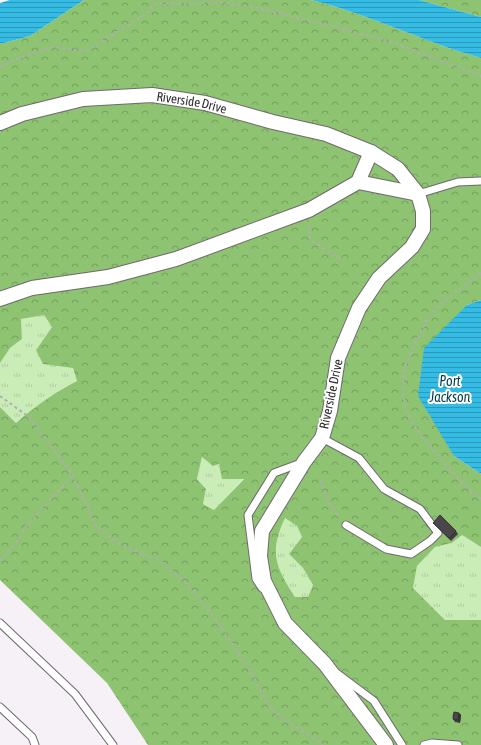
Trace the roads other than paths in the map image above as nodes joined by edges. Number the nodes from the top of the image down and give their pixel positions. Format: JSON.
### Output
{"nodes":[{"id":1,"x":0,"y":123,"type":"edge"},
{"id":2,"x":372,"y":152,"type":"junction"},
{"id":3,"x":481,"y":181,"type":"edge"},
{"id":4,"x":358,"y":182,"type":"junction"},
{"id":5,"x":418,"y":194,"type":"junction"},
{"id":6,"x":0,"y":299,"type":"edge"},
{"id":7,"x":322,"y":438,"type":"junction"},
{"id":8,"x":304,"y":462,"type":"junction"},
{"id":9,"x":346,"y":525,"type":"road end"},
{"id":10,"x":0,"y":623,"type":"edge"},
{"id":11,"x":285,"y":623,"type":"junction"},
{"id":12,"x":325,"y":664,"type":"junction"},
{"id":13,"x":0,"y":707,"type":"edge"},
{"id":14,"x":35,"y":745,"type":"edge"},
{"id":15,"x":113,"y":745,"type":"edge"},
{"id":16,"x":386,"y":745,"type":"edge"},
{"id":17,"x":402,"y":745,"type":"edge"},
{"id":18,"x":424,"y":745,"type":"edge"},
{"id":19,"x":458,"y":745,"type":"edge"}],
"edges":[{"from":1,"to":2,"type":"street","name":"Riverside Drive"},
{"from":2,"to":4,"type":"street"},
{"from":2,"to":5,"type":"street","name":"Riverside Drive"},
{"from":3,"to":5,"type":"lane"},
{"from":4,"to":5,"type":"street"},
{"from":4,"to":6,"type":"street"},
{"from":5,"to":7,"type":"street","name":"Riverside Drive"},
{"from":7,"to":8,"type":"street","name":"Riverside Drive"},
{"from":7,"to":9,"type":"lane"},
{"from":8,"to":11,"type":"street","name":"Riverside Drive"},
{"from":8,"to":11,"type":"lane"},
{"from":10,"to":15,"type":"lane"},
{"from":11,"to":12,"type":"street","name":"Riverside Drive"},
{"from":12,"to":16,"type":"street","name":"Riverside Drive"},
{"from":12,"to":17,"type":"lane"},
{"from":13,"to":14,"type":"lane"},
{"from":18,"to":19,"type":"lane"}]}
